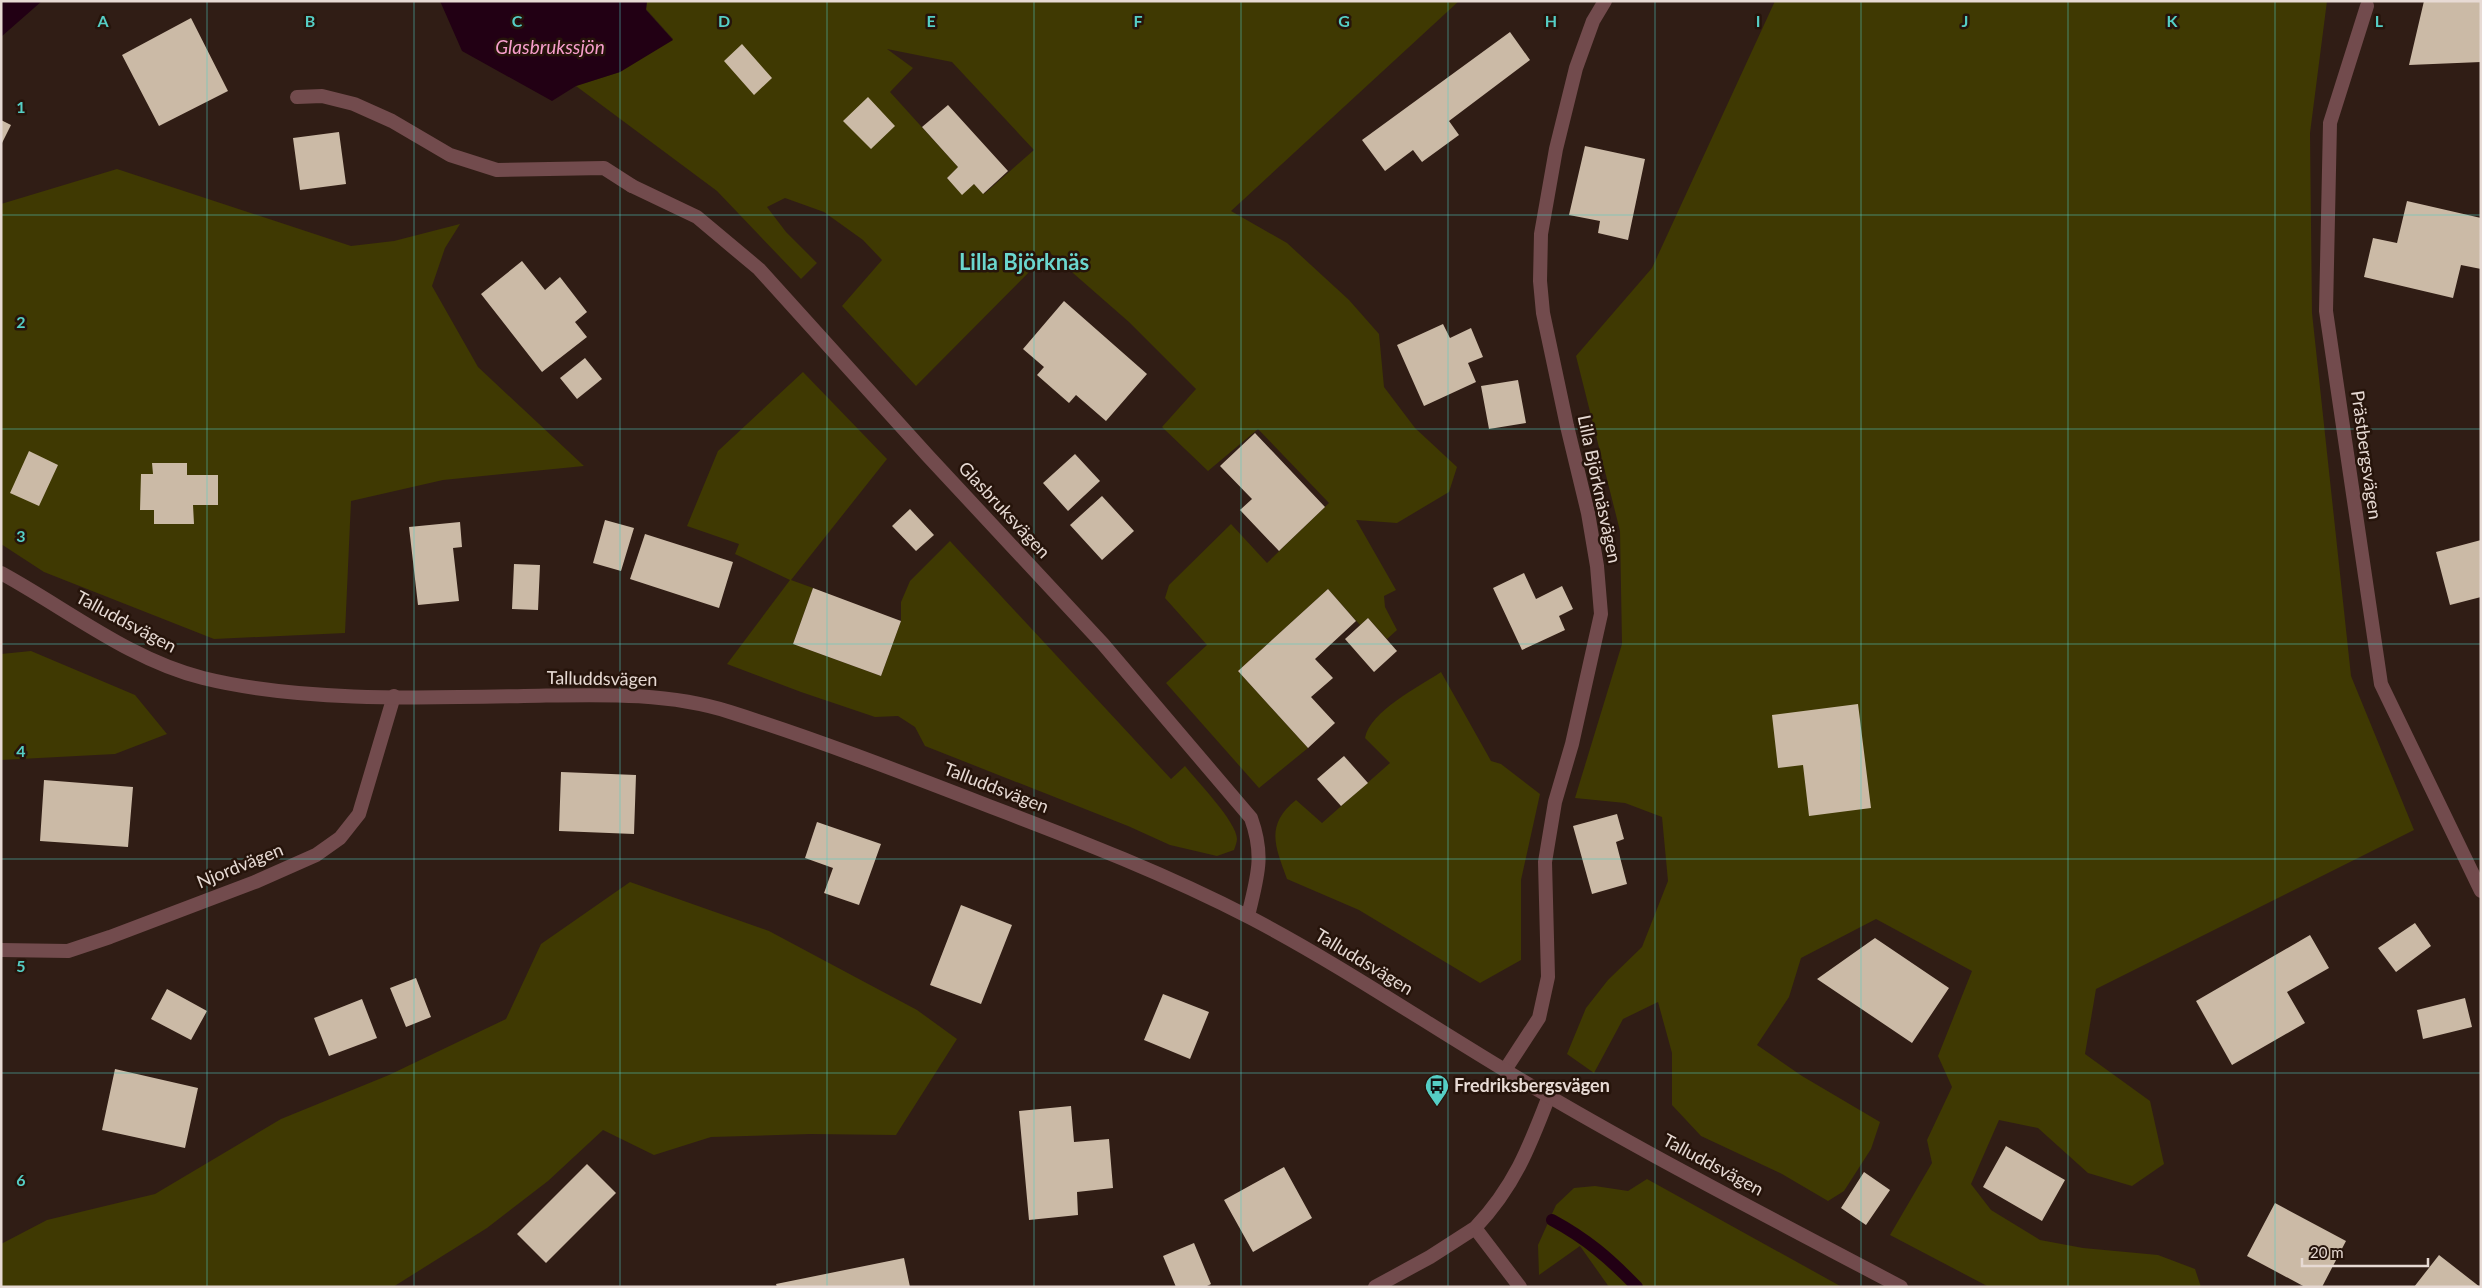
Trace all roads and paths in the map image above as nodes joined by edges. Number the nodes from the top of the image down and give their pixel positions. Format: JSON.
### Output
{"nodes":[{"id":1,"x":1605,"y":1,"type":"edge"},
{"id":2,"x":2367,"y":6,"type":"dead end"},
{"id":3,"x":296,"y":97,"type":"dead end"},
{"id":4,"x":1,"y":573,"type":"edge"},
{"id":5,"x":394,"y":696,"type":"junction"},
{"id":6,"x":2481,"y":891,"type":"edge"},
{"id":7,"x":1248,"y":916,"type":"junction"},
{"id":8,"x":1,"y":950,"type":"edge"},
{"id":9,"x":1505,"y":1070,"type":"junction"},
{"id":10,"x":1549,"y":1096,"type":"junction"},
{"id":11,"x":1475,"y":1228,"type":"junction"},
{"id":12,"x":1375,"y":1287,"type":"edge"},
{"id":13,"x":1520,"y":1287,"type":"edge"},
{"id":14,"x":1901,"y":1287,"type":"edge"}],
"edges":[{"from":1,"to":9,"type":"street","name":"Lilla Björknäsvägen"},
{"from":2,"to":6,"type":"street","name":"Prästbergsvägen"},
{"from":3,"to":7,"type":"street","name":"Glasbruksvägen"},
{"from":4,"to":5,"type":"street","name":"Talluddsvägen"},
{"from":5,"to":7,"type":"street","name":"Talluddsvägen"},
{"from":5,"to":8,"type":"street","name":"Njordvägen"},
{"from":7,"to":9,"type":"street","name":"Talluddsvägen"},
{"from":9,"to":10,"type":"street","name":"Talluddsvägen"},
{"from":10,"to":11,"type":"street"},
{"from":10,"to":14,"type":"street","name":"Talluddsvägen"},
{"from":11,"to":12,"type":"street"},
{"from":11,"to":13,"type":"street"}]}
